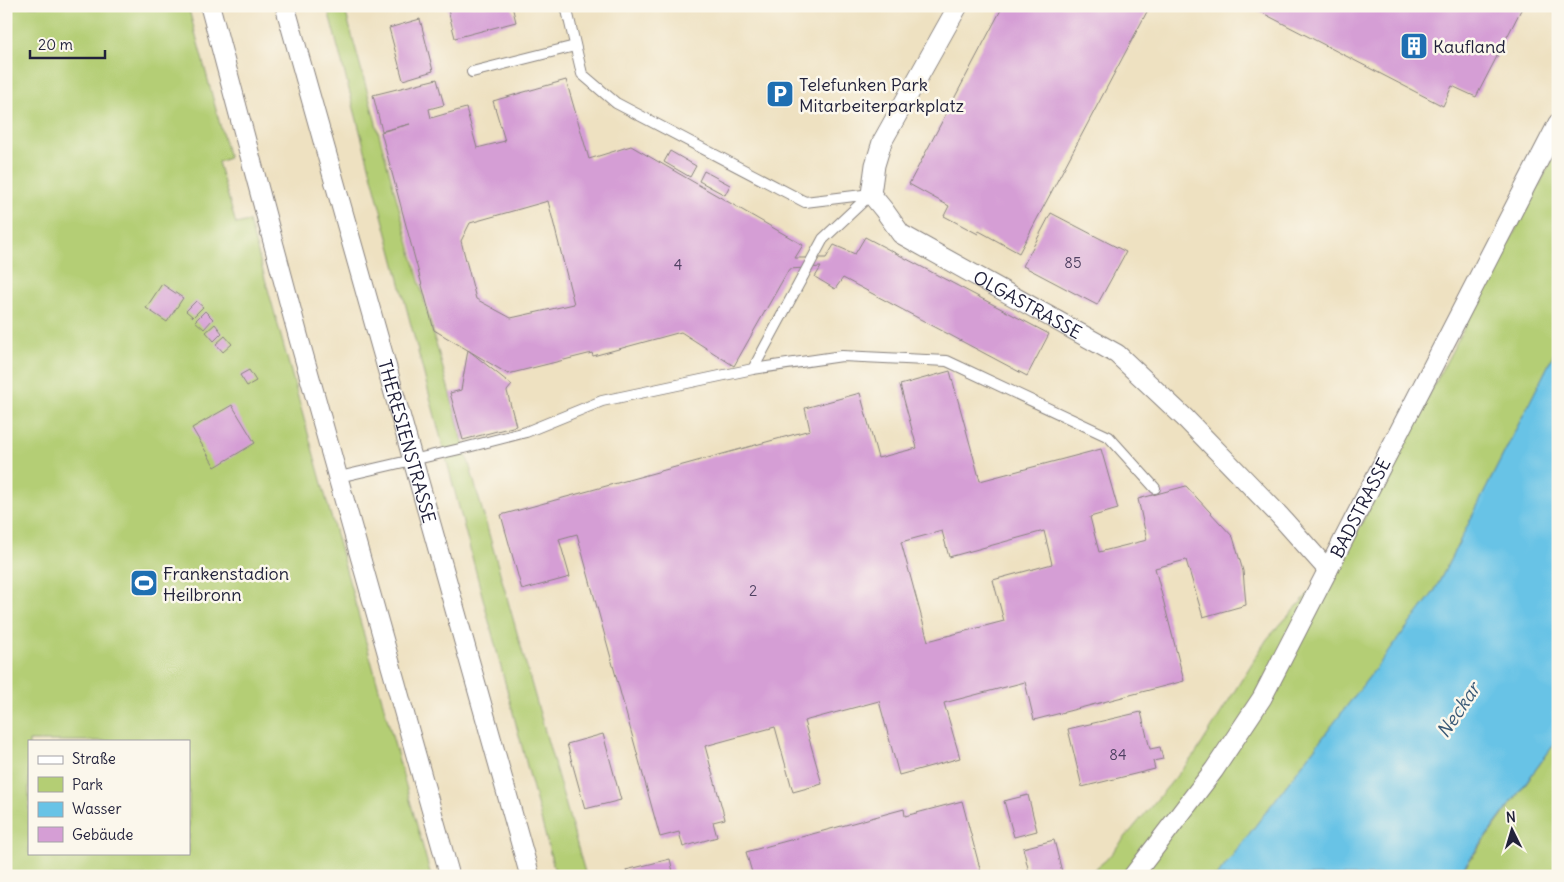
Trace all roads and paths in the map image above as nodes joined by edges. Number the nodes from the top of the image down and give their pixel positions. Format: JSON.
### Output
{"nodes":[{"id":1,"x":210,"y":6,"type":"edge"},
{"id":2,"x":285,"y":6,"type":"edge"},
{"id":3,"x":566,"y":6,"type":"edge"},
{"id":4,"x":958,"y":6,"type":"edge"},
{"id":5,"x":575,"y":46,"type":"junction"},
{"id":6,"x":472,"y":72,"type":"dead end"},
{"id":7,"x":1558,"y":123,"type":"edge"},
{"id":8,"x":871,"y":194,"type":"junction"},
{"id":9,"x":752,"y":369,"type":"junction"},
{"id":10,"x":412,"y":460,"type":"junction"},
{"id":11,"x":339,"y":477,"type":"junction"},
{"id":12,"x":1154,"y":488,"type":"dead end"},
{"id":13,"x":1328,"y":570,"type":"junction"},
{"id":14,"x":450,"y":876,"type":"edge"},
{"id":15,"x":530,"y":876,"type":"edge"},
{"id":16,"x":1133,"y":876,"type":"edge"}],
"edges":[{"from":1,"to":11,"type":"street"},
{"from":2,"to":10,"type":"street","name":"THERESIENSTRASSE"},
{"from":3,"to":5,"type":"lane"},
{"from":4,"to":8,"type":"street"},
{"from":5,"to":6,"type":"lane"},
{"from":5,"to":8,"type":"lane"},
{"from":7,"to":13,"type":"street","name":"BADSTRASSE"},
{"from":8,"to":9,"type":"lane"},
{"from":8,"to":13,"type":"street","name":"OLGASTRASSE"},
{"from":9,"to":10,"type":"lane"},
{"from":9,"to":12,"type":"lane"},
{"from":10,"to":11,"type":"lane"},
{"from":10,"to":15,"type":"street","name":"THERESIENSTRASSE"},
{"from":11,"to":14,"type":"street"},
{"from":13,"to":16,"type":"street","name":"BADSTRASSE"}]}
